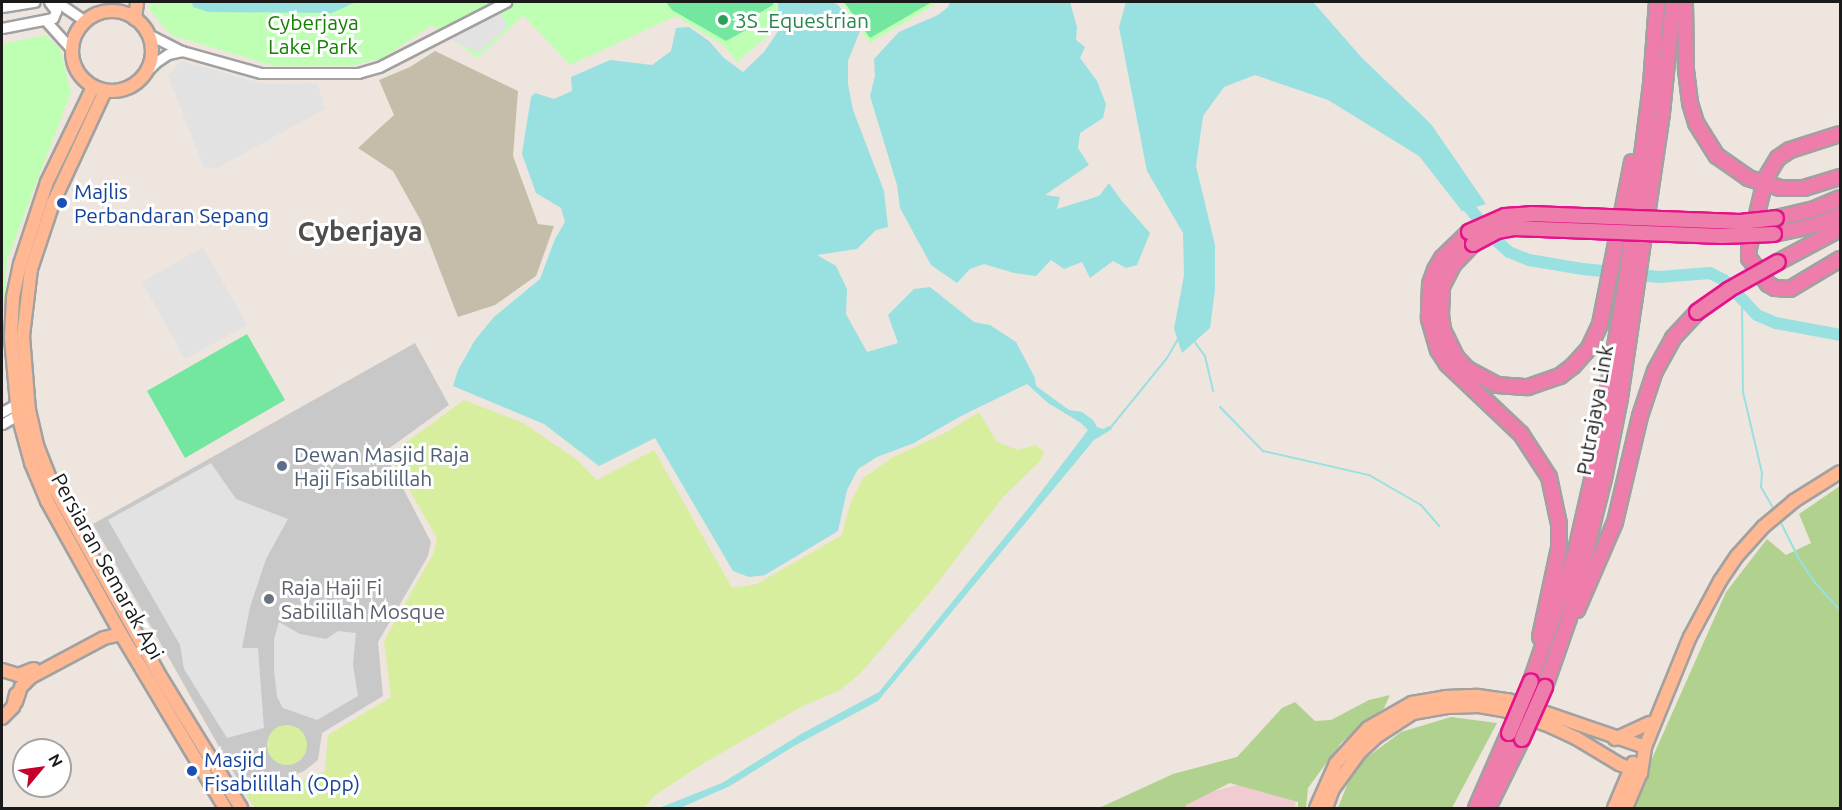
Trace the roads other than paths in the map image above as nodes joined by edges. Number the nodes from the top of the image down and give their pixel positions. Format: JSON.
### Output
{"nodes":[{"id":1,"x":35,"y":2,"type":"edge"},
{"id":2,"x":49,"y":2,"type":"edge"},
{"id":3,"x":57,"y":2,"type":"edge"},
{"id":4,"x":137,"y":2,"type":"edge"},
{"id":5,"x":506,"y":2,"type":"edge"},
{"id":6,"x":1657,"y":2,"type":"edge"},
{"id":7,"x":1673,"y":2,"type":"edge"},
{"id":8,"x":1684,"y":2,"type":"edge"},
{"id":9,"x":2,"y":7,"type":"edge"},
{"id":10,"x":117,"y":7,"type":"edge"},
{"id":11,"x":135,"y":19,"type":"junction"},
{"id":12,"x":46,"y":21,"type":"junction"},
{"id":13,"x":85,"y":21,"type":"junction"},
{"id":14,"x":2,"y":28,"type":"edge"},
{"id":15,"x":148,"y":33,"type":"junction"},
{"id":16,"x":72,"y":50,"type":"junction"},
{"id":17,"x":182,"y":51,"type":"junction"},
{"id":18,"x":146,"y":72,"type":"junction"},
{"id":19,"x":1651,"y":85,"type":"junction"},
{"id":20,"x":99,"y":89,"type":"junction"},
{"id":21,"x":1840,"y":134,"type":"edge"},
{"id":22,"x":1767,"y":176,"type":"dead end"},
{"id":23,"x":1840,"y":177,"type":"edge"},
{"id":24,"x":1762,"y":193,"type":"dead end"},
{"id":25,"x":1840,"y":198,"type":"edge"},
{"id":26,"x":1840,"y":215,"type":"edge"},
{"id":27,"x":1840,"y":229,"type":"edge"},
{"id":28,"x":1471,"y":238,"type":"junction"},
{"id":29,"x":1840,"y":259,"type":"edge"},
{"id":30,"x":1614,"y":396,"type":"junction"},
{"id":31,"x":22,"y":407,"type":"junction"},
{"id":32,"x":2,"y":412,"type":"edge"},
{"id":33,"x":2,"y":423,"type":"edge"},
{"id":34,"x":1840,"y":472,"type":"edge"},
{"id":35,"x":111,"y":615,"type":"junction"},
{"id":36,"x":1569,"y":618,"type":"junction"},
{"id":37,"x":121,"y":634,"type":"junction"},
{"id":38,"x":1690,"y":637,"type":"junction"},
{"id":39,"x":1538,"y":662,"type":"junction"},
{"id":40,"x":2,"y":670,"type":"edge"},
{"id":41,"x":9,"y":710,"type":"edge"},
{"id":42,"x":1650,"y":723,"type":"junction"},
{"id":43,"x":1515,"y":736,"type":"junction"},
{"id":44,"x":1620,"y":740,"type":"junction"},
{"id":45,"x":1643,"y":746,"type":"junction"},
{"id":46,"x":1602,"y":754,"type":"junction"},
{"id":47,"x":1630,"y":768,"type":"junction"},
{"id":48,"x":1621,"y":792,"type":"junction"},
{"id":49,"x":225,"y":808,"type":"edge"},
{"id":50,"x":241,"y":808,"type":"edge"},
{"id":51,"x":1316,"y":808,"type":"edge"},
{"id":52,"x":1326,"y":808,"type":"edge"},
{"id":53,"x":1476,"y":808,"type":"edge"},
{"id":54,"x":1488,"y":808,"type":"edge"},
{"id":55,"x":1614,"y":808,"type":"edge"},
{"id":56,"x":1626,"y":808,"type":"edge"}],
"edges":[{"from":1,"to":9,"type":"street"},
{"from":2,"to":12,"type":"street"},
{"from":3,"to":13,"type":"street"},
{"from":4,"to":11,"type":"main road"},
{"from":5,"to":17,"type":"street"},
{"from":6,"to":19,"type":"highway","name":"Putrajaya Link"},
{"from":7,"to":30,"type":"highway","name":"Putrajaya Link","bridge":true},
{"from":8,"to":23,"type":"highway"},
{"from":10,"to":11,"type":"main road"},
{"from":10,"to":13,"type":"main road"},
{"from":11,"to":15,"type":"main road"},
{"from":12,"to":14,"type":"street"},
{"from":12,"to":16,"type":"street"},
{"from":13,"to":16,"type":"main road"},
{"from":15,"to":17,"type":"street"},
{"from":15,"to":18,"type":"main road"},
{"from":16,"to":20,"type":"main road"},
{"from":17,"to":18,"type":"street"},
{"from":18,"to":20,"type":"main road"},
{"from":19,"to":28,"type":"highway","bridge":true},
{"from":19,"to":30,"type":"highway","name":"Putrajaya Link","bridge":true},
{"from":20,"to":31,"type":"main road","name":"Persiaran Semarak Api"},
{"from":21,"to":22,"type":"highway"},
{"from":24,"to":29,"type":"highway"},
{"from":25,"to":28,"type":"highway","bridge":true},
{"from":26,"to":28,"type":"highway","bridge":true},
{"from":27,"to":36,"type":"highway","bridge":true},
{"from":28,"to":39,"type":"highway"},
{"from":30,"to":36,"type":"highway","name":"Putrajaya Link"},
{"from":30,"to":39,"type":"highway","name":"Putrajaya Link"},
{"from":31,"to":32,"type":"street"},
{"from":31,"to":33,"type":"street"},
{"from":31,"to":35,"type":"main road","name":"Persiaran Semarak Api"},
{"from":31,"to":50,"type":"main road","name":"Persiaran Semarak Api"},
{"from":34,"to":38,"type":"main road"},
{"from":35,"to":37,"type":"main road","name":"Persiaran Semarak Api"},
{"from":35,"to":40,"type":"main road"},
{"from":36,"to":43,"type":"highway","name":"Putrajaya Link","bridge":true},
{"from":37,"to":41,"type":"main road"},
{"from":37,"to":49,"type":"main road","name":"Persiaran Semarak Api"},
{"from":38,"to":42,"type":"main road"},
{"from":38,"to":45,"type":"main road"},
{"from":39,"to":43,"type":"highway","name":"Putrajaya Link","bridge":true},
{"from":40,"to":41,"type":"main road"},
{"from":42,"to":44,"type":"main road"},
{"from":42,"to":45,"type":"main road"},
{"from":43,"to":53,"type":"highway","name":"Putrajaya Link"},
{"from":43,"to":54,"type":"highway","name":"Putrajaya Link"},
{"from":44,"to":45,"type":"main road"},
{"from":44,"to":47,"type":"main road"},
{"from":44,"to":51,"type":"main road"},
{"from":45,"to":47,"type":"main road"},
{"from":46,"to":47,"type":"main road"},
{"from":46,"to":48,"type":"main road"},
{"from":46,"to":52,"type":"main road"},
{"from":47,"to":48,"type":"main road"},
{"from":47,"to":56,"type":"main road"},
{"from":48,"to":55,"type":"main road"}]}
